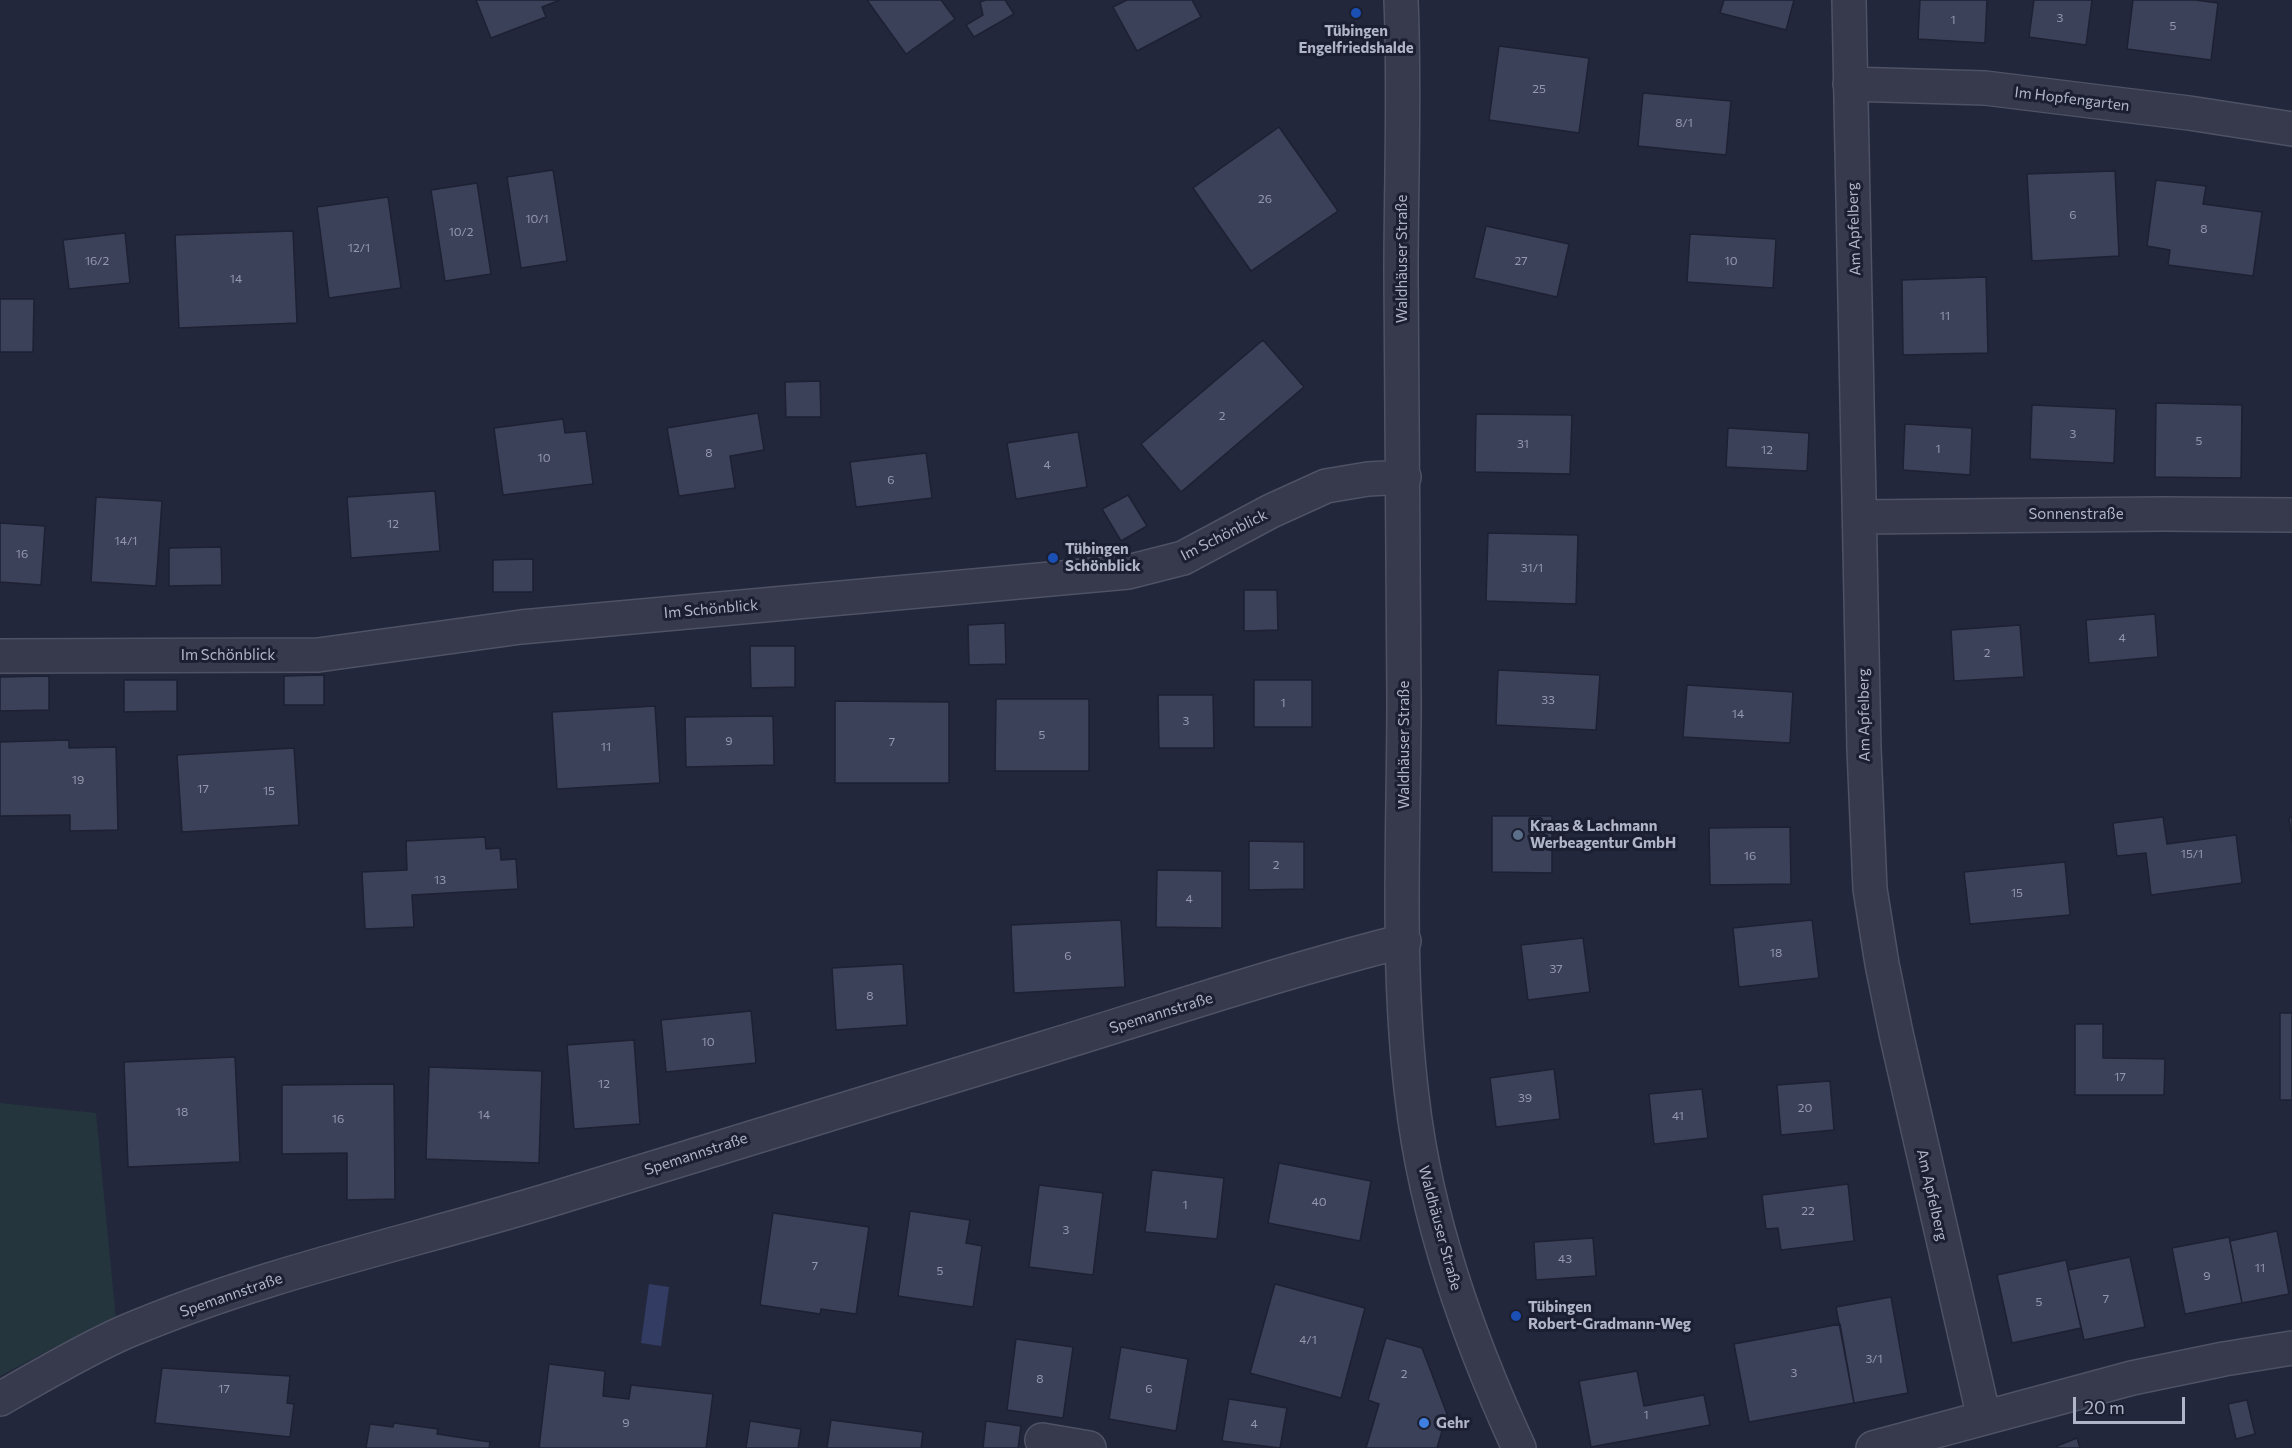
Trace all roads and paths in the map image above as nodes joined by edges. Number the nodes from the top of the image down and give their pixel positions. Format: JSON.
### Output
{"nodes":[{"id":1,"x":1849,"y":0,"type":"edge"},
{"id":2,"x":1403,"y":8,"type":"edge"},
{"id":3,"x":1850,"y":84,"type":"junction"},
{"id":4,"x":2292,"y":129,"type":"edge"},
{"id":5,"x":1404,"y":477,"type":"junction"},
{"id":6,"x":2292,"y":515,"type":"edge"},
{"id":7,"x":1860,"y":517,"type":"junction"},
{"id":8,"x":0,"y":656,"type":"edge"},
{"id":9,"x":1404,"y":941,"type":"junction"},
{"id":10,"x":2292,"y":1348,"type":"edge"},
{"id":11,"x":0,"y":1399,"type":"edge"},
{"id":12,"x":1984,"y":1418,"type":"junction"},
{"id":13,"x":1042,"y":1440,"type":"dead end"},
{"id":14,"x":1089,"y":1448,"type":"edge"},
{"id":15,"x":1520,"y":1448,"type":"edge"},
{"id":16,"x":1873,"y":1448,"type":"edge"}],
"edges":[{"from":1,"to":3,"type":"street","name":"Am Apfelberg"},
{"from":2,"to":5,"type":"street","name":"Waldhäuser Straße"},
{"from":3,"to":4,"type":"street","name":"Im Hopfengarten"},
{"from":3,"to":7,"type":"street","name":"Am Apfelberg"},
{"from":5,"to":8,"type":"street","name":"Im Schönblick"},
{"from":5,"to":9,"type":"street","name":"Waldhäuser Straße"},
{"from":6,"to":7,"type":"street","name":"Sonnenstraße"},
{"from":7,"to":12,"type":"street","name":"Am Apfelberg"},
{"from":9,"to":11,"type":"street","name":"Spemannstraße"},
{"from":9,"to":15,"type":"street","name":"Waldhäuser Straße"},
{"from":10,"to":12,"type":"street"},
{"from":12,"to":16,"type":"street"},
{"from":13,"to":14,"type":"street"}]}
